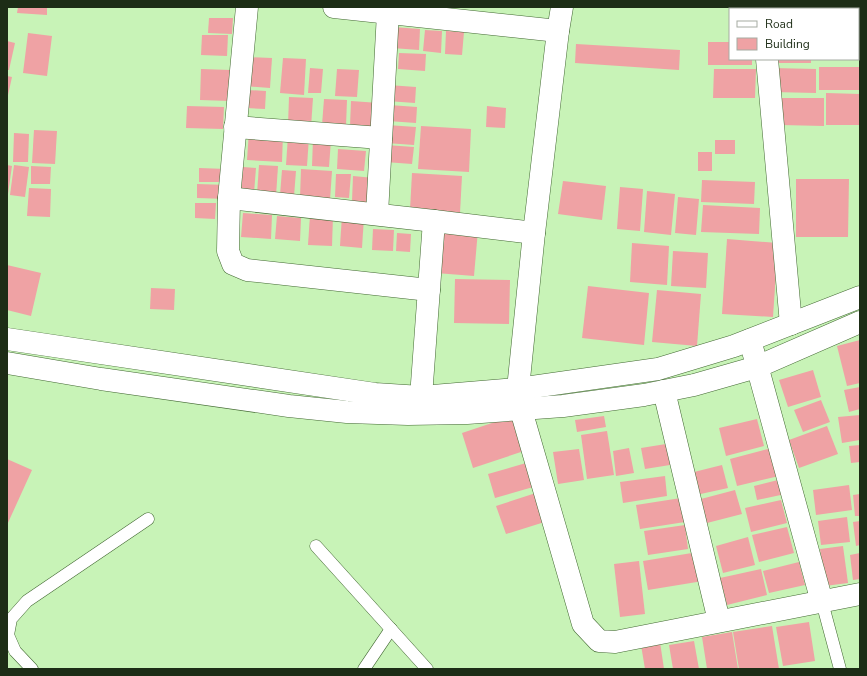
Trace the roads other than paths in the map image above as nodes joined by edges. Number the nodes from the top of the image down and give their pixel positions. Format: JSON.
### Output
{"nodes":[{"id":1,"x":247,"y":7,"type":"edge"},
{"id":2,"x":334,"y":7,"type":"edge"},
{"id":3,"x":562,"y":7,"type":"edge"},
{"id":4,"x":376,"y":10,"type":"edge"},
{"id":5,"x":447,"y":13,"type":"edge"},
{"id":6,"x":558,"y":31,"type":"junction"},
{"id":7,"x":767,"y":60,"type":"edge"},
{"id":8,"x":236,"y":127,"type":"junction"},
{"id":9,"x":381,"y":138,"type":"junction"},
{"id":10,"x":229,"y":198,"type":"junction"},
{"id":11,"x":377,"y":214,"type":"junction"},
{"id":12,"x":434,"y":220,"type":"junction"},
{"id":13,"x":534,"y":233,"type":"junction"},
{"id":14,"x":429,"y":290,"type":"junction"},
{"id":15,"x":860,"y":297,"type":"edge"},
{"id":16,"x":860,"y":322,"type":"edge"},
{"id":17,"x":790,"y":324,"type":"junction"},
{"id":18,"x":7,"y":339,"type":"edge"},
{"id":19,"x":750,"y":340,"type":"junction"},
{"id":20,"x":7,"y":363,"type":"edge"},
{"id":21,"x":757,"y":367,"type":"junction"},
{"id":22,"x":518,"y":388,"type":"junction"},
{"id":23,"x":664,"y":391,"type":"junction"},
{"id":24,"x":421,"y":397,"type":"junction"},
{"id":25,"x":521,"y":410,"type":"junction"},
{"id":26,"x":148,"y":518,"type":"dead end"},
{"id":27,"x":316,"y":546,"type":"dead end"},
{"id":28,"x":860,"y":594,"type":"edge"},
{"id":29,"x":822,"y":602,"type":"junction"},
{"id":30,"x":720,"y":621,"type":"junction"},
{"id":31,"x":391,"y":629,"type":"junction"},
{"id":32,"x":32,"y":669,"type":"edge"},
{"id":33,"x":364,"y":669,"type":"edge"},
{"id":34,"x":427,"y":669,"type":"edge"},
{"id":35,"x":840,"y":669,"type":"edge"}],
"edges":[{"from":1,"to":8,"type":"street"},
{"from":2,"to":4,"type":"street"},
{"from":3,"to":6,"type":"street"},
{"from":4,"to":5,"type":"street"},
{"from":4,"to":9,"type":"street"},
{"from":5,"to":6,"type":"street"},
{"from":6,"to":13,"type":"street"},
{"from":7,"to":17,"type":"street"},
{"from":8,"to":9,"type":"street"},
{"from":8,"to":10,"type":"street"},
{"from":9,"to":11,"type":"street"},
{"from":10,"to":11,"type":"street"},
{"from":10,"to":14,"type":"street"},
{"from":11,"to":12,"type":"street"},
{"from":12,"to":13,"type":"street"},
{"from":12,"to":14,"type":"street"},
{"from":13,"to":22,"type":"street"},
{"from":14,"to":24,"type":"street"},
{"from":15,"to":17,"type":"street"},
{"from":16,"to":21,"type":"street"},
{"from":17,"to":19,"type":"street"},
{"from":18,"to":24,"type":"street"},
{"from":19,"to":21,"type":"street"},
{"from":19,"to":22,"type":"street"},
{"from":20,"to":25,"type":"street"},
{"from":21,"to":23,"type":"street"},
{"from":21,"to":29,"type":"street"},
{"from":22,"to":24,"type":"street"},
{"from":22,"to":25,"type":"street"},
{"from":23,"to":25,"type":"street"},
{"from":23,"to":30,"type":"street"},
{"from":25,"to":30,"type":"street"},
{"from":26,"to":32,"type":"lane"},
{"from":27,"to":31,"type":"lane"},
{"from":28,"to":29,"type":"street"},
{"from":29,"to":30,"type":"street"},
{"from":29,"to":35,"type":"lane"},
{"from":31,"to":33,"type":"lane"},
{"from":31,"to":34,"type":"lane"}]}
